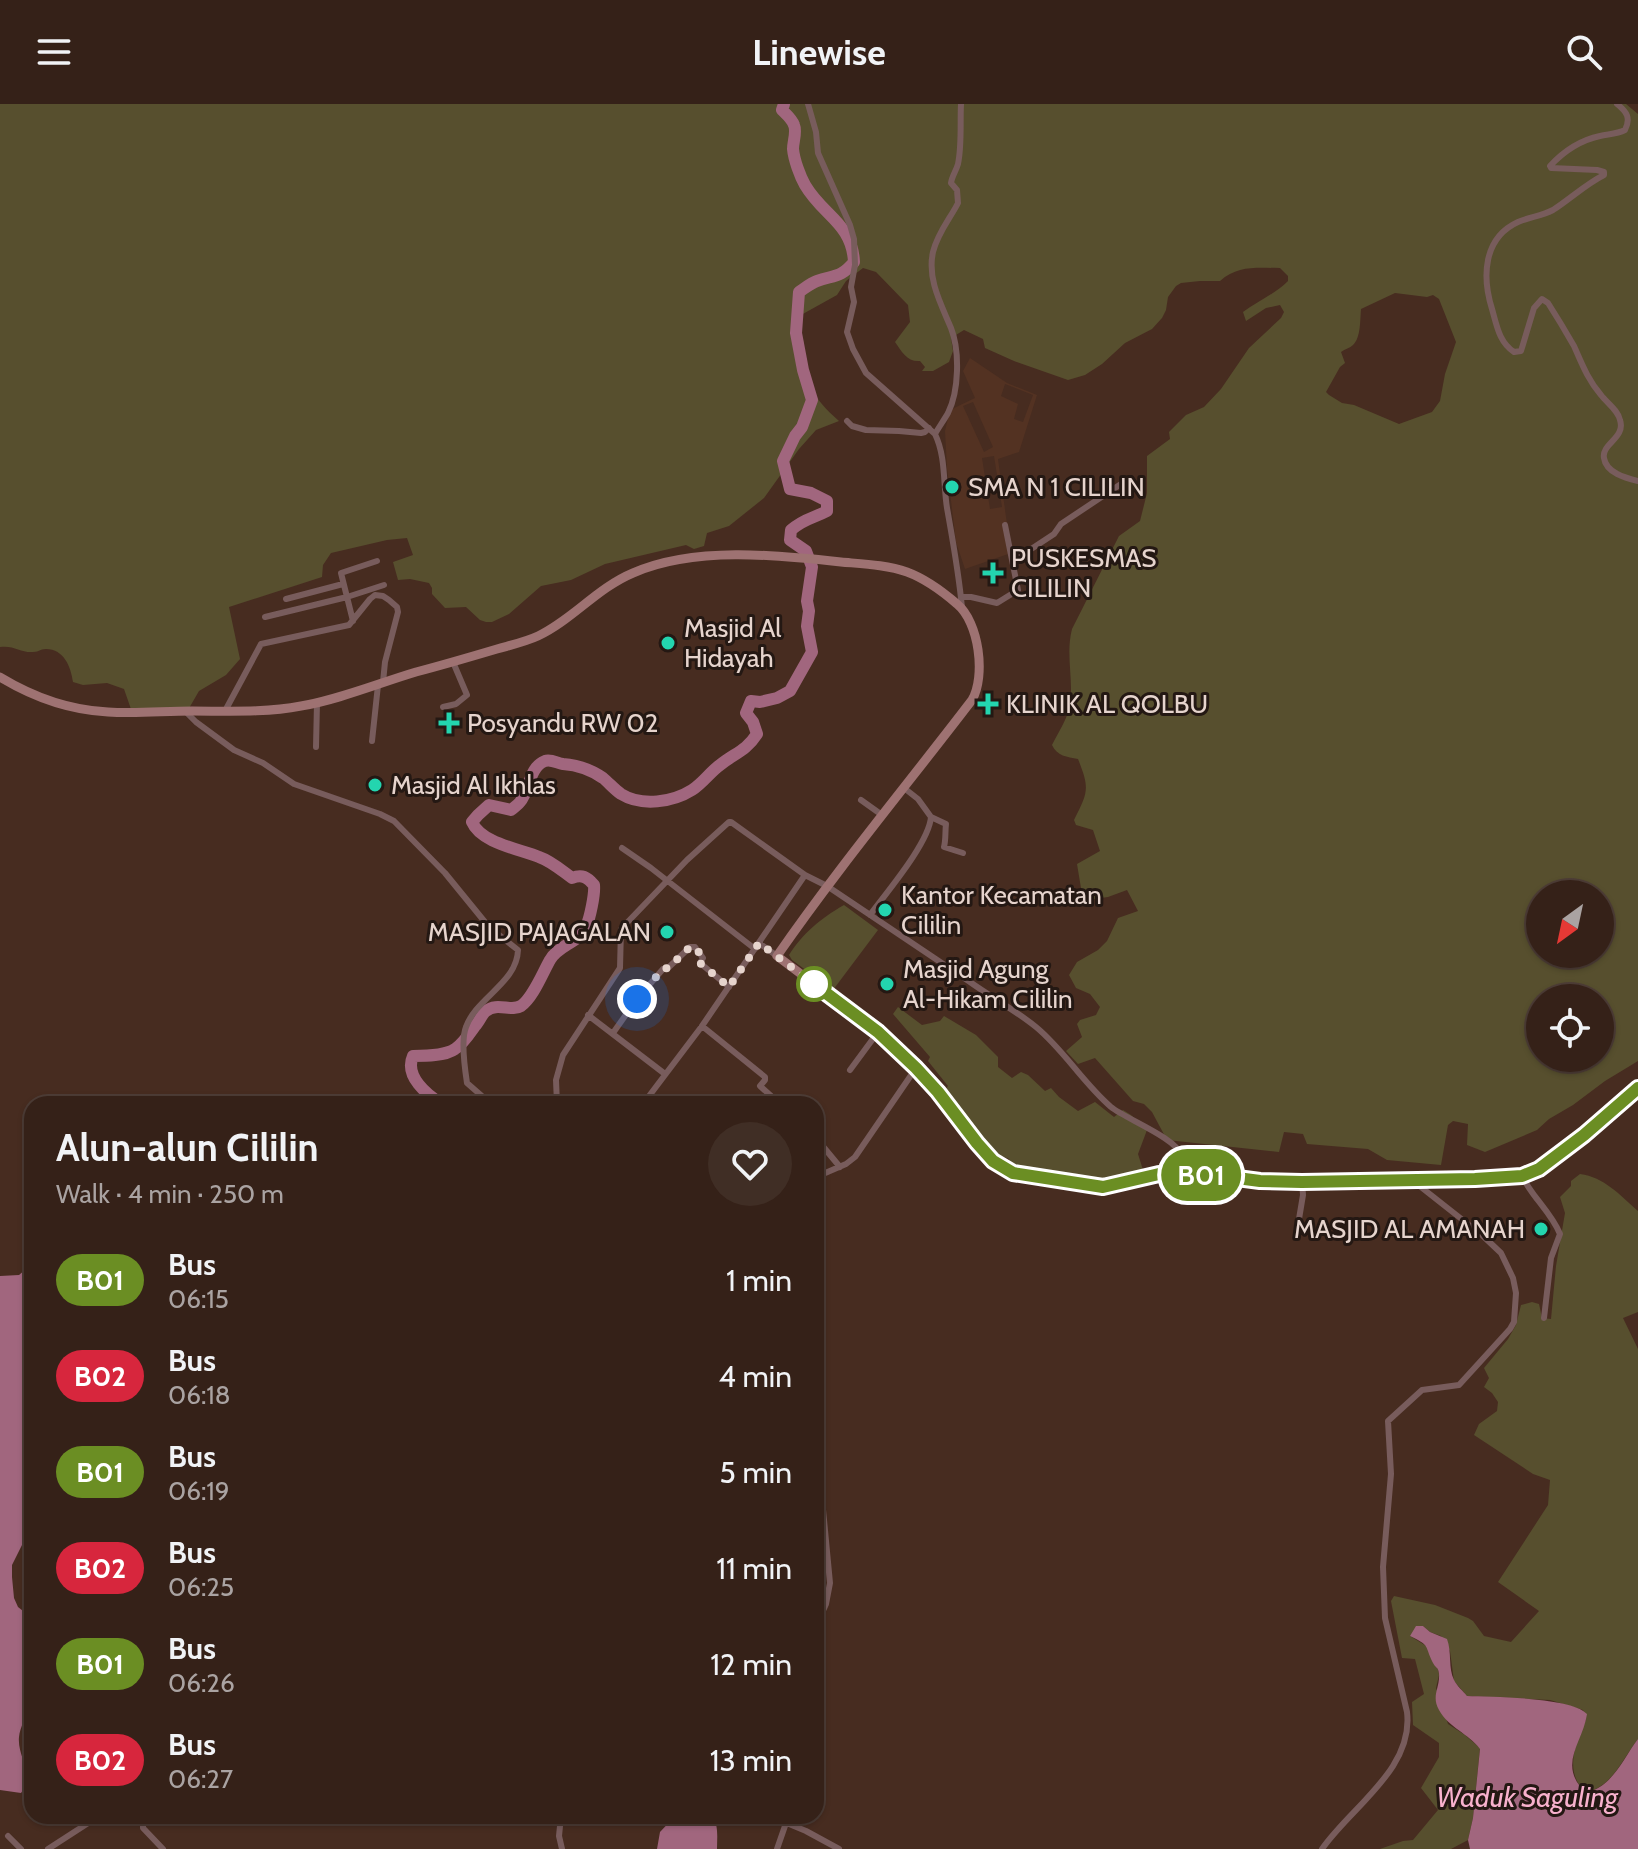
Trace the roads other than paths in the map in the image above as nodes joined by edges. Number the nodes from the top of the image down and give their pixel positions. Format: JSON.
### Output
{"nodes":[{"id":1,"x":808,"y":104,"type":"edge"},
{"id":2,"x":961,"y":104,"type":"edge"},
{"id":3,"x":1617,"y":104,"type":"edge"},
{"id":4,"x":847,"y":421,"type":"dead end"},
{"id":5,"x":929,"y":428,"type":"junction"},
{"id":6,"x":935,"y":434,"type":"junction"},
{"id":7,"x":1638,"y":481,"type":"edge"},
{"id":8,"x":1121,"y":484,"type":"dead end"},
{"id":9,"x":1005,"y":525,"type":"dead end"},
{"id":10,"x":377,"y":561,"type":"dead end"},
{"id":11,"x":1013,"y":561,"type":"junction"},
{"id":12,"x":343,"y":584,"type":"junction"},
{"id":13,"x":384,"y":585,"type":"dead end"},
{"id":14,"x":347,"y":597,"type":"junction"},
{"id":15,"x":286,"y":599,"type":"dead end"},
{"id":16,"x":961,"y":603,"type":"junction"},
{"id":17,"x":265,"y":617,"type":"dead end"},
{"id":18,"x":353,"y":621,"type":"junction"},
{"id":19,"x":453,"y":662,"type":"junction"},
{"id":20,"x":0,"y":677,"type":"edge"},
{"id":21,"x":381,"y":682,"type":"junction"},
{"id":22,"x":317,"y":703,"type":"junction"},
{"id":23,"x":443,"y":707,"type":"dead end"},
{"id":24,"x":185,"y":711,"type":"junction"},
{"id":25,"x":225,"y":711,"type":"junction"},
{"id":26,"x":372,"y":741,"type":"dead end"},
{"id":27,"x":316,"y":747,"type":"dead end"},
{"id":28,"x":904,"y":788,"type":"junction"},
{"id":29,"x":861,"y":800,"type":"dead end"},
{"id":30,"x":882,"y":815,"type":"junction"},
{"id":31,"x":931,"y":817,"type":"junction"},
{"id":32,"x":622,"y":848,"type":"dead end"},
{"id":33,"x":963,"y":853,"type":"dead end"},
{"id":34,"x":805,"y":875,"type":"junction"},
{"id":35,"x":667,"y":881,"type":"junction"},
{"id":36,"x":827,"y":886,"type":"junction"},
{"id":37,"x":870,"y":915,"type":"junction"},
{"id":38,"x":757,"y":946,"type":"junction"},
{"id":39,"x":777,"y":956,"type":"junction"},
{"id":40,"x":729,"y":987,"type":"junction"},
{"id":41,"x":588,"y":1015,"type":"junction"},
{"id":42,"x":702,"y":1026,"type":"junction"},
{"id":43,"x":878,"y":1032,"type":"junction"},
{"id":44,"x":613,"y":1033,"type":"junction"},
{"id":45,"x":916,"y":1068,"type":"junction"},
{"id":46,"x":850,"y":1070,"type":"dead end"},
{"id":47,"x":665,"y":1074,"type":"junction"},
{"id":48,"x":1638,"y":1088,"type":"edge"},
{"id":49,"x":650,"y":1095,"type":"edge"},
{"id":50,"x":482,"y":1096,"type":"edge"},
{"id":51,"x":556,"y":1096,"type":"edge"},
{"id":52,"x":770,"y":1096,"type":"edge"},
{"id":53,"x":824,"y":1148,"type":"edge"},
{"id":54,"x":840,"y":1167,"type":"junction"},
{"id":55,"x":824,"y":1174,"type":"edge"},
{"id":56,"x":1180,"y":1174,"type":"junction"},
{"id":57,"x":1522,"y":1176,"type":"junction"},
{"id":58,"x":1412,"y":1180,"type":"junction"},
{"id":59,"x":1302,"y":1182,"type":"junction"},
{"id":60,"x":1299,"y":1219,"type":"dead end"},
{"id":61,"x":1544,"y":1318,"type":"dead end"},
{"id":62,"x":824,"y":1520,"type":"edge"},
{"id":63,"x":824,"y":1608,"type":"edge"},
{"id":64,"x":87,"y":1824,"type":"edge"},
{"id":65,"x":143,"y":1824,"type":"edge"},
{"id":66,"x":560,"y":1824,"type":"edge"},
{"id":67,"x":786,"y":1824,"type":"edge"},
{"id":68,"x":788,"y":1824,"type":"edge"},
{"id":69,"x":8,"y":1836,"type":"dead end"},
{"id":70,"x":21,"y":1849,"type":"edge"},
{"id":71,"x":48,"y":1849,"type":"edge"},
{"id":72,"x":163,"y":1849,"type":"edge"},
{"id":73,"x":562,"y":1849,"type":"edge"},
{"id":74,"x":777,"y":1849,"type":"edge"},
{"id":75,"x":839,"y":1849,"type":"edge"},
{"id":76,"x":1322,"y":1849,"type":"edge"}],
"edges":[{"from":1,"to":5,"type":"street"},
{"from":2,"to":6,"type":"street"},
{"from":3,"to":7,"type":"street"},
{"from":4,"to":5,"type":"street"},
{"from":5,"to":6,"type":"street"},
{"from":6,"to":16,"type":"street"},
{"from":8,"to":11,"type":"street"},
{"from":9,"to":11,"type":"street"},
{"from":10,"to":12,"type":"street"},
{"from":11,"to":16,"type":"street"},
{"from":12,"to":14,"type":"street"},
{"from":12,"to":15,"type":"street"},
{"from":13,"to":14,"type":"street"},
{"from":14,"to":17,"type":"street"},
{"from":14,"to":18,"type":"street"},
{"from":16,"to":19,"type":"main road"},
{"from":16,"to":28,"type":"main road"},
{"from":18,"to":21,"type":"street"},
{"from":18,"to":25,"type":"street"},
{"from":19,"to":21,"type":"main road"},
{"from":19,"to":23,"type":"street"},
{"from":20,"to":24,"type":"main road"},
{"from":21,"to":22,"type":"main road"},
{"from":21,"to":26,"type":"street"},
{"from":22,"to":25,"type":"main road"},
{"from":22,"to":27,"type":"street"},
{"from":24,"to":25,"type":"main road"},
{"from":24,"to":50,"type":"street"},
{"from":28,"to":30,"type":"main road"},
{"from":28,"to":31,"type":"street"},
{"from":29,"to":30,"type":"street"},
{"from":30,"to":36,"type":"main road"},
{"from":31,"to":33,"type":"street"},
{"from":31,"to":37,"type":"street"},
{"from":32,"to":35,"type":"street"},
{"from":34,"to":35,"type":"street"},
{"from":34,"to":36,"type":"street"},
{"from":34,"to":38,"type":"street"},
{"from":35,"to":38,"type":"street"},
{"from":35,"to":41,"type":"street"},
{"from":36,"to":37,"type":"street"},
{"from":36,"to":39,"type":"main road"},
{"from":37,"to":56,"type":"street"},
{"from":38,"to":39,"type":"street"},
{"from":38,"to":40,"type":"street"},
{"from":39,"to":43,"type":"main road"},
{"from":40,"to":42,"type":"street"},
{"from":40,"to":44,"type":"street"},
{"from":41,"to":44,"type":"street"},
{"from":41,"to":51,"type":"street"},
{"from":42,"to":47,"type":"street"},
{"from":42,"to":52,"type":"street"},
{"from":43,"to":45,"type":"main road"},
{"from":43,"to":46,"type":"street"},
{"from":44,"to":47,"type":"street"},
{"from":45,"to":54,"type":"street"},
{"from":45,"to":56,"type":"main road"},
{"from":47,"to":49,"type":"street"},
{"from":48,"to":57,"type":"main road"},
{"from":53,"to":54,"type":"street"},
{"from":54,"to":55,"type":"street"},
{"from":56,"to":59,"type":"main road"},
{"from":57,"to":58,"type":"main road"},
{"from":57,"to":61,"type":"street"},
{"from":58,"to":59,"type":"main road"},
{"from":58,"to":76,"type":"street"},
{"from":59,"to":60,"type":"street"},
{"from":62,"to":63,"type":"street"},
{"from":64,"to":71,"type":"street"},
{"from":65,"to":72,"type":"street"},
{"from":66,"to":73,"type":"street"},
{"from":67,"to":74,"type":"street"},
{"from":68,"to":75,"type":"street"},
{"from":69,"to":70,"type":"street"}]}
